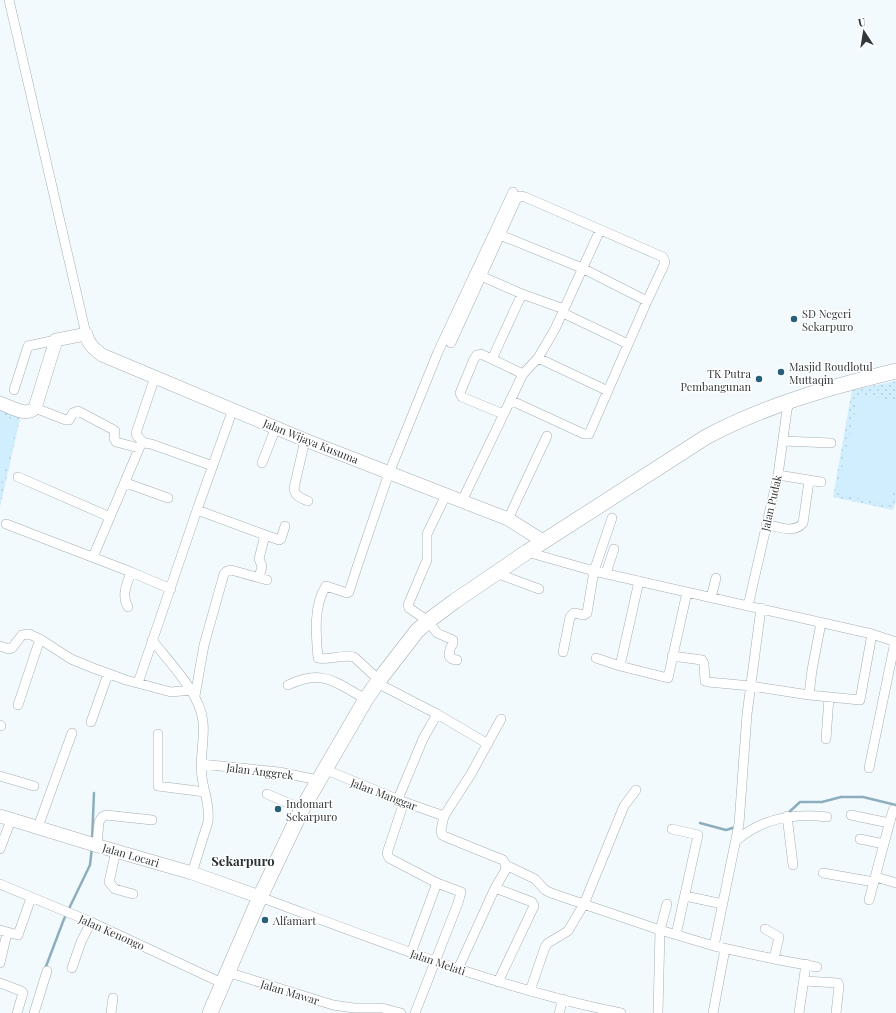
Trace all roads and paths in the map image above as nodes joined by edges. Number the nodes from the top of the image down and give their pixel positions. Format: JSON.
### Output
{"nodes":[{"id":1,"x":9,"y":0,"type":"edge"},
{"id":2,"x":513,"y":192,"type":"dead end"},
{"id":3,"x":600,"y":230,"type":"junction"},
{"id":4,"x":500,"y":235,"type":"junction"},
{"id":5,"x":582,"y":268,"type":"junction"},
{"id":6,"x":481,"y":276,"type":"junction"},
{"id":7,"x":522,"y":294,"type":"junction"},
{"id":8,"x":647,"y":301,"type":"junction"},
{"id":9,"x":563,"y":311,"type":"junction"},
{"id":10,"x":86,"y":334,"type":"junction"},
{"id":11,"x":56,"y":340,"type":"junction"},
{"id":12,"x":451,"y":343,"type":"dead end"},
{"id":13,"x":628,"y":344,"type":"junction"},
{"id":14,"x":538,"y":358,"type":"junction"},
{"id":15,"x":492,"y":359,"type":"junction"},
{"id":16,"x":896,"y":371,"type":"edge"},
{"id":17,"x":523,"y":374,"type":"junction"},
{"id":18,"x":155,"y":377,"type":"junction"},
{"id":19,"x":14,"y":390,"type":"dead end"},
{"id":20,"x":608,"y":391,"type":"junction"},
{"id":21,"x":510,"y":400,"type":"junction"},
{"id":22,"x":790,"y":400,"type":"junction"},
{"id":23,"x":0,"y":403,"type":"edge"},
{"id":24,"x":233,"y":409,"type":"junction"},
{"id":25,"x":31,"y":410,"type":"junction"},
{"id":26,"x":503,"y":414,"type":"junction"},
{"id":27,"x":276,"y":427,"type":"junction"},
{"id":28,"x":547,"y":436,"type":"dead end"},
{"id":29,"x":305,"y":440,"type":"junction"},
{"id":30,"x":783,"y":442,"type":"junction"},
{"id":31,"x":831,"y":443,"type":"dead end"},
{"id":32,"x":141,"y":445,"type":"junction"},
{"id":33,"x":262,"y":463,"type":"dead end"},
{"id":34,"x":213,"y":466,"type":"junction"},
{"id":35,"x":389,"y":473,"type":"junction"},
{"id":36,"x":778,"y":475,"type":"junction"},
{"id":37,"x":18,"y":477,"type":"dead end"},
{"id":38,"x":809,"y":480,"type":"junction"},
{"id":39,"x":821,"y":482,"type":"dead end"},
{"id":40,"x":126,"y":483,"type":"junction"},
{"id":41,"x":446,"y":495,"type":"junction"},
{"id":42,"x":168,"y":498,"type":"dead end"},
{"id":43,"x":308,"y":501,"type":"dead end"},
{"id":44,"x":462,"y":501,"type":"junction"},
{"id":45,"x":197,"y":510,"type":"junction"},
{"id":46,"x":110,"y":517,"type":"junction"},
{"id":47,"x":612,"y":518,"type":"dead end"},
{"id":48,"x":508,"y":519,"type":"junction"},
{"id":49,"x":6,"y":524,"type":"dead end"},
{"id":50,"x":766,"y":524,"type":"junction"},
{"id":51,"x":284,"y":526,"type":"dead end"},
{"id":52,"x":265,"y":535,"type":"junction"},
{"id":53,"x":543,"y":541,"type":"junction"},
{"id":54,"x":614,"y":549,"type":"dead end"},
{"id":55,"x":528,"y":552,"type":"junction"},
{"id":56,"x":93,"y":557,"type":"junction"},
{"id":57,"x":594,"y":571,"type":"junction"},
{"id":58,"x":131,"y":572,"type":"junction"},
{"id":59,"x":496,"y":573,"type":"junction"},
{"id":60,"x":606,"y":573,"type":"junction"},
{"id":61,"x":716,"y":578,"type":"dead end"},
{"id":62,"x":639,"y":581,"type":"junction"},
{"id":63,"x":171,"y":589,"type":"junction"},
{"id":64,"x":539,"y":589,"type":"dead end"},
{"id":65,"x":686,"y":592,"type":"junction"},
{"id":66,"x":711,"y":598,"type":"junction"},
{"id":67,"x":748,"y":606,"type":"junction"},
{"id":68,"x":128,"y":607,"type":"dead end"},
{"id":69,"x":761,"y":608,"type":"junction"},
{"id":70,"x":428,"y":621,"type":"junction"},
{"id":71,"x":821,"y":624,"type":"junction"},
{"id":72,"x":872,"y":634,"type":"junction"},
{"id":73,"x":40,"y":639,"type":"junction"},
{"id":74,"x":152,"y":640,"type":"junction"},
{"id":75,"x":896,"y":642,"type":"edge"},
{"id":76,"x":0,"y":646,"type":"edge"},
{"id":77,"x":563,"y":652,"type":"dead end"},
{"id":78,"x":672,"y":656,"type":"junction"},
{"id":79,"x":596,"y":658,"type":"dead end"},
{"id":80,"x":457,"y":660,"type":"dead end"},
{"id":81,"x":620,"y":666,"type":"junction"},
{"id":82,"x":108,"y":674,"type":"junction"},
{"id":83,"x":378,"y":681,"type":"junction"},
{"id":84,"x":138,"y":683,"type":"junction"},
{"id":85,"x":288,"y":685,"type":"dead end"},
{"id":86,"x":751,"y":686,"type":"junction"},
{"id":87,"x":193,"y":693,"type":"junction"},
{"id":88,"x":809,"y":695,"type":"junction"},
{"id":89,"x":829,"y":697,"type":"junction"},
{"id":90,"x":366,"y":699,"type":"junction"},
{"id":91,"x":18,"y":705,"type":"dead end"},
{"id":92,"x":437,"y":714,"type":"junction"},
{"id":93,"x":501,"y":719,"type":"dead end"},
{"id":94,"x":91,"y":722,"type":"dead end"},
{"id":95,"x":72,"y":733,"type":"dead end"},
{"id":96,"x":158,"y":734,"type":"dead end"},
{"id":97,"x":826,"y":739,"type":"dead end"},
{"id":98,"x":488,"y":744,"type":"junction"},
{"id":99,"x":201,"y":764,"type":"junction"},
{"id":100,"x":869,"y":768,"type":"dead end"},
{"id":101,"x":321,"y":775,"type":"junction"},
{"id":102,"x":0,"y":776,"type":"edge"},
{"id":103,"x":34,"y":786,"type":"dead end"},
{"id":104,"x":636,"y":790,"type":"dead end"},
{"id":105,"x":205,"y":792,"type":"junction"},
{"id":106,"x":267,"y":794,"type":"dead end"},
{"id":107,"x":401,"y":801,"type":"junction"},
{"id":108,"x":302,"y":809,"type":"junction"},
{"id":109,"x":893,"y":810,"type":"dead end"},
{"id":110,"x":851,"y":814,"type":"dead end"},
{"id":111,"x":444,"y":816,"type":"junction"},
{"id":112,"x":787,"y":816,"type":"junction"},
{"id":113,"x":827,"y":817,"type":"dead end"},
{"id":114,"x":6,"y":818,"type":"edge"},
{"id":115,"x":152,"y":820,"type":"dead end"},
{"id":116,"x":889,"y":823,"type":"junction"},
{"id":117,"x":700,"y":825,"type":"dead end"},
{"id":118,"x":38,"y":827,"type":"junction"},
{"id":119,"x":672,"y":829,"type":"dead end"},
{"id":120,"x":698,"y":835,"type":"junction"},
{"id":121,"x":737,"y":837,"type":"junction"},
{"id":122,"x":860,"y":839,"type":"dead end"},
{"id":123,"x":884,"y":844,"type":"junction"},
{"id":124,"x":94,"y":845,"type":"junction"},
{"id":125,"x":0,"y":849,"type":"edge"},
{"id":126,"x":116,"y":851,"type":"junction"},
{"id":127,"x":506,"y":865,"type":"junction"},
{"id":128,"x":793,"y":865,"type":"dead end"},
{"id":129,"x":823,"y":872,"type":"dead end"},
{"id":130,"x":192,"y":873,"type":"junction"},
{"id":131,"x":875,"y":880,"type":"junction"},
{"id":132,"x":437,"y":883,"type":"junction"},
{"id":133,"x":896,"y":883,"type":"edge"},
{"id":134,"x":0,"y":884,"type":"edge"},
{"id":135,"x":495,"y":888,"type":"junction"},
{"id":136,"x":133,"y":894,"type":"dead end"},
{"id":137,"x":686,"y":896,"type":"junction"},
{"id":138,"x":260,"y":897,"type":"junction"},
{"id":139,"x":31,"y":898,"type":"junction"},
{"id":140,"x":869,"y":900,"type":"dead end"},
{"id":141,"x":584,"y":904,"type":"junction"},
{"id":142,"x":667,"y":904,"type":"dead end"},
{"id":143,"x":723,"y":904,"type":"junction"},
{"id":144,"x":91,"y":922,"type":"junction"},
{"id":145,"x":660,"y":930,"type":"junction"},
{"id":146,"x":765,"y":930,"type":"dead end"},
{"id":147,"x":4,"y":931,"type":"edge"},
{"id":148,"x":676,"y":935,"type":"junction"},
{"id":149,"x":714,"y":946,"type":"junction"},
{"id":150,"x":725,"y":949,"type":"junction"},
{"id":151,"x":411,"y":953,"type":"junction"},
{"id":152,"x":774,"y":959,"type":"junction"},
{"id":153,"x":436,"y":962,"type":"junction"},
{"id":154,"x":0,"y":963,"type":"edge"},
{"id":155,"x":806,"y":964,"type":"junction"},
{"id":156,"x":817,"y":966,"type":"dead end"},
{"id":157,"x":72,"y":968,"type":"dead end"},
{"id":158,"x":458,"y":969,"type":"junction"},
{"id":159,"x":47,"y":971,"type":"dead end"},
{"id":160,"x":225,"y":978,"type":"junction"},
{"id":161,"x":804,"y":981,"type":"junction"},
{"id":162,"x":498,"y":982,"type":"junction"},
{"id":163,"x":0,"y":983,"type":"edge"},
{"id":164,"x":530,"y":991,"type":"junction"},
{"id":165,"x":113,"y":998,"type":"dead end"},
{"id":166,"x":563,"y":1000,"type":"junction"},
{"id":167,"x":586,"y":1010,"type":"edge"},
{"id":168,"x":381,"y":1011,"type":"edge"},
{"id":169,"x":17,"y":1013,"type":"edge"},
{"id":170,"x":34,"y":1013,"type":"edge"},
{"id":171,"x":111,"y":1013,"type":"edge"},
{"id":172,"x":210,"y":1013,"type":"edge"},
{"id":173,"x":401,"y":1013,"type":"edge"},
{"id":174,"x":415,"y":1013,"type":"edge"},
{"id":175,"x":559,"y":1013,"type":"edge"},
{"id":176,"x":621,"y":1013,"type":"edge"},
{"id":177,"x":658,"y":1013,"type":"edge"},
{"id":178,"x":713,"y":1013,"type":"edge"},
{"id":179,"x":799,"y":1013,"type":"edge"},
{"id":180,"x":836,"y":1013,"type":"edge"}],
"edges":[{"from":1,"to":10,"type":"street"},
{"from":2,"to":35,"type":"street"},
{"from":3,"to":4,"type":"street"},
{"from":3,"to":5,"type":"street"},
{"from":3,"to":8,"type":"street"},
{"from":4,"to":5,"type":"street"},
{"from":4,"to":6,"type":"street"},
{"from":5,"to":8,"type":"street"},
{"from":5,"to":9,"type":"street"},
{"from":6,"to":7,"type":"street"},
{"from":6,"to":12,"type":"street"},
{"from":7,"to":9,"type":"street"},
{"from":7,"to":15,"type":"street"},
{"from":8,"to":13,"type":"street"},
{"from":9,"to":13,"type":"street"},
{"from":9,"to":14,"type":"street"},
{"from":10,"to":11,"type":"street"},
{"from":10,"to":18,"type":"street","name":"Jalan Wijaya Kusuma"},
{"from":11,"to":19,"type":"street"},
{"from":11,"to":25,"type":"street"},
{"from":13,"to":20,"type":"street"},
{"from":14,"to":17,"type":"street"},
{"from":14,"to":20,"type":"street"},
{"from":15,"to":17,"type":"street"},
{"from":15,"to":26,"type":"street"},
{"from":16,"to":22,"type":"main road"},
{"from":17,"to":21,"type":"street"},
{"from":18,"to":24,"type":"street","name":"Jalan Wijaya Kusuma"},
{"from":18,"to":32,"type":"street"},
{"from":20,"to":21,"type":"street"},
{"from":21,"to":26,"type":"street"},
{"from":22,"to":30,"type":"street","name":"Jalan Pudak"},
{"from":22,"to":53,"type":"main road"},
{"from":23,"to":25,"type":"street"},
{"from":24,"to":27,"type":"street","name":"Jalan Wijaya Kusuma"},
{"from":24,"to":34,"type":"street"},
{"from":25,"to":32,"type":"street"},
{"from":26,"to":44,"type":"street"},
{"from":27,"to":29,"type":"street","name":"Jalan Wijaya Kusuma"},
{"from":27,"to":33,"type":"street"},
{"from":28,"to":48,"type":"street"},
{"from":29,"to":35,"type":"street","name":"Jalan Wijaya Kusuma"},
{"from":29,"to":43,"type":"street"},
{"from":30,"to":31,"type":"street"},
{"from":30,"to":36,"type":"street","name":"Jalan Pudak"},
{"from":32,"to":34,"type":"street"},
{"from":32,"to":40,"type":"street"},
{"from":34,"to":45,"type":"street"},
{"from":35,"to":41,"type":"street","name":"Jalan Wijaya Kusuma"},
{"from":35,"to":83,"type":"street"},
{"from":36,"to":38,"type":"street"},
{"from":36,"to":50,"type":"street","name":"Jalan Pudak"},
{"from":37,"to":46,"type":"street"},
{"from":38,"to":39,"type":"street"},
{"from":38,"to":50,"type":"street"},
{"from":40,"to":42,"type":"street"},
{"from":40,"to":46,"type":"street"},
{"from":41,"to":44,"type":"street","name":"Jalan Wijaya Kusuma"},
{"from":41,"to":70,"type":"street"},
{"from":44,"to":48,"type":"street","name":"Jalan Wijaya Kusuma"},
{"from":45,"to":52,"type":"street"},
{"from":45,"to":63,"type":"street"},
{"from":46,"to":56,"type":"street"},
{"from":47,"to":57,"type":"street"},
{"from":48,"to":53,"type":"street","name":"Jalan Wijaya Kusuma"},
{"from":49,"to":56,"type":"street"},
{"from":50,"to":67,"type":"street","name":"Jalan Pudak"},
{"from":51,"to":52,"type":"street"},
{"from":52,"to":87,"type":"street"},
{"from":53,"to":55,"type":"main road"},
{"from":54,"to":60,"type":"street"},
{"from":55,"to":57,"type":"street"},
{"from":55,"to":59,"type":"main road"},
{"from":56,"to":58,"type":"street"},
{"from":57,"to":60,"type":"street"},
{"from":57,"to":77,"type":"street"},
{"from":58,"to":63,"type":"street"},
{"from":58,"to":68,"type":"street"},
{"from":59,"to":64,"type":"street"},
{"from":59,"to":70,"type":"main road"},
{"from":60,"to":62,"type":"street"},
{"from":61,"to":66,"type":"street"},
{"from":62,"to":65,"type":"street"},
{"from":62,"to":81,"type":"street"},
{"from":63,"to":74,"type":"street"},
{"from":65,"to":66,"type":"street"},
{"from":65,"to":78,"type":"street"},
{"from":66,"to":67,"type":"street"},
{"from":67,"to":69,"type":"street"},
{"from":69,"to":71,"type":"street"},
{"from":69,"to":86,"type":"street"},
{"from":70,"to":80,"type":"street"},
{"from":70,"to":83,"type":"main road"},
{"from":71,"to":72,"type":"street"},
{"from":71,"to":88,"type":"street"},
{"from":72,"to":75,"type":"street"},
{"from":72,"to":89,"type":"street"},
{"from":73,"to":76,"type":"street"},
{"from":73,"to":82,"type":"street"},
{"from":73,"to":91,"type":"street"},
{"from":74,"to":84,"type":"street"},
{"from":74,"to":87,"type":"street"},
{"from":75,"to":100,"type":"street"},
{"from":78,"to":81,"type":"street"},
{"from":78,"to":86,"type":"street"},
{"from":79,"to":81,"type":"street"},
{"from":82,"to":84,"type":"street"},
{"from":82,"to":94,"type":"street"},
{"from":83,"to":90,"type":"main road"},
{"from":83,"to":92,"type":"street"},
{"from":84,"to":87,"type":"street"},
{"from":85,"to":90,"type":"street"},
{"from":86,"to":88,"type":"street"},
{"from":86,"to":121,"type":"street"},
{"from":87,"to":99,"type":"street"},
{"from":88,"to":89,"type":"street"},
{"from":89,"to":97,"type":"street"},
{"from":90,"to":101,"type":"main road"},
{"from":92,"to":98,"type":"street"},
{"from":92,"to":107,"type":"street"},
{"from":93,"to":98,"type":"street"},
{"from":95,"to":118,"type":"street"},
{"from":96,"to":105,"type":"street"},
{"from":98,"to":111,"type":"street"},
{"from":99,"to":101,"type":"street","name":"Jalan Anggrek"},
{"from":99,"to":105,"type":"street"},
{"from":101,"to":107,"type":"street","name":"Jalan Manggar"},
{"from":101,"to":108,"type":"main road"},
{"from":102,"to":103,"type":"street"},
{"from":104,"to":141,"type":"street"},
{"from":105,"to":130,"type":"street"},
{"from":106,"to":108,"type":"street"},
{"from":107,"to":111,"type":"street","name":"Jalan Manggar"},
{"from":107,"to":132,"type":"street"},
{"from":108,"to":138,"type":"main road"},
{"from":109,"to":116,"type":"street"},
{"from":110,"to":116,"type":"street"},
{"from":111,"to":127,"type":"street"},
{"from":112,"to":113,"type":"street"},
{"from":112,"to":121,"type":"street"},
{"from":112,"to":128,"type":"street"},
{"from":114,"to":118,"type":"street","name":"Jalan Locari"},
{"from":114,"to":125,"type":"street"},
{"from":115,"to":124,"type":"street"},
{"from":116,"to":123,"type":"street"},
{"from":117,"to":120,"type":"street"},
{"from":118,"to":124,"type":"street","name":"Jalan Locari"},
{"from":119,"to":120,"type":"street"},
{"from":120,"to":137,"type":"street"},
{"from":121,"to":143,"type":"street"},
{"from":122,"to":123,"type":"street"},
{"from":123,"to":131,"type":"street"},
{"from":124,"to":126,"type":"street","name":"Jalan Locari"},
{"from":126,"to":130,"type":"street","name":"Jalan Locari"},
{"from":126,"to":136,"type":"street"},
{"from":127,"to":135,"type":"street"},
{"from":127,"to":141,"type":"street"},
{"from":129,"to":131,"type":"street"},
{"from":130,"to":138,"type":"street","name":"Jalan Locari"},
{"from":131,"to":133,"type":"street"},
{"from":131,"to":140,"type":"street"},
{"from":132,"to":151,"type":"street"},
{"from":132,"to":153,"type":"street"},
{"from":134,"to":139,"type":"street","name":"Jalan Kenongo"},
{"from":135,"to":158,"type":"street"},
{"from":135,"to":162,"type":"street"},
{"from":137,"to":143,"type":"street"},
{"from":137,"to":148,"type":"street"},
{"from":138,"to":151,"type":"street","name":"Jalan Melati"},
{"from":138,"to":160,"type":"main road"},
{"from":139,"to":144,"type":"street","name":"Jalan Kenongo"},
{"from":139,"to":147,"type":"street"},
{"from":141,"to":145,"type":"street"},
{"from":141,"to":164,"type":"street"},
{"from":142,"to":145,"type":"street"},
{"from":143,"to":149,"type":"street"},
{"from":144,"to":157,"type":"street"},
{"from":144,"to":160,"type":"street","name":"Jalan Kenongo"},
{"from":145,"to":148,"type":"street"},
{"from":145,"to":177,"type":"street"},
{"from":146,"to":152,"type":"street"},
{"from":147,"to":154,"type":"street"},
{"from":148,"to":149,"type":"street"},
{"from":149,"to":150,"type":"street"},
{"from":150,"to":152,"type":"street"},
{"from":150,"to":178,"type":"street"},
{"from":151,"to":153,"type":"street","name":"Jalan Melati"},
{"from":152,"to":155,"type":"street"},
{"from":153,"to":158,"type":"street","name":"Jalan Melati"},
{"from":153,"to":174,"type":"street"},
{"from":155,"to":156,"type":"street"},
{"from":155,"to":161,"type":"street"},
{"from":158,"to":162,"type":"street","name":"Jalan Melati"},
{"from":159,"to":170,"type":"street"},
{"from":160,"to":168,"type":"street","name":"Jalan Mawar"},
{"from":160,"to":172,"type":"main road"},
{"from":161,"to":179,"type":"street"},
{"from":161,"to":180,"type":"street"},
{"from":162,"to":164,"type":"street","name":"Jalan Melati"},
{"from":163,"to":169,"type":"street"},
{"from":164,"to":166,"type":"street","name":"Jalan Melati"},
{"from":165,"to":171,"type":"street"},
{"from":166,"to":167,"type":"street","name":"Jalan Melati"},
{"from":166,"to":175,"type":"street"},
{"from":167,"to":176,"type":"street","name":"Jalan Melati"},
{"from":168,"to":173,"type":"street","name":"Jalan Mawar"}]}
